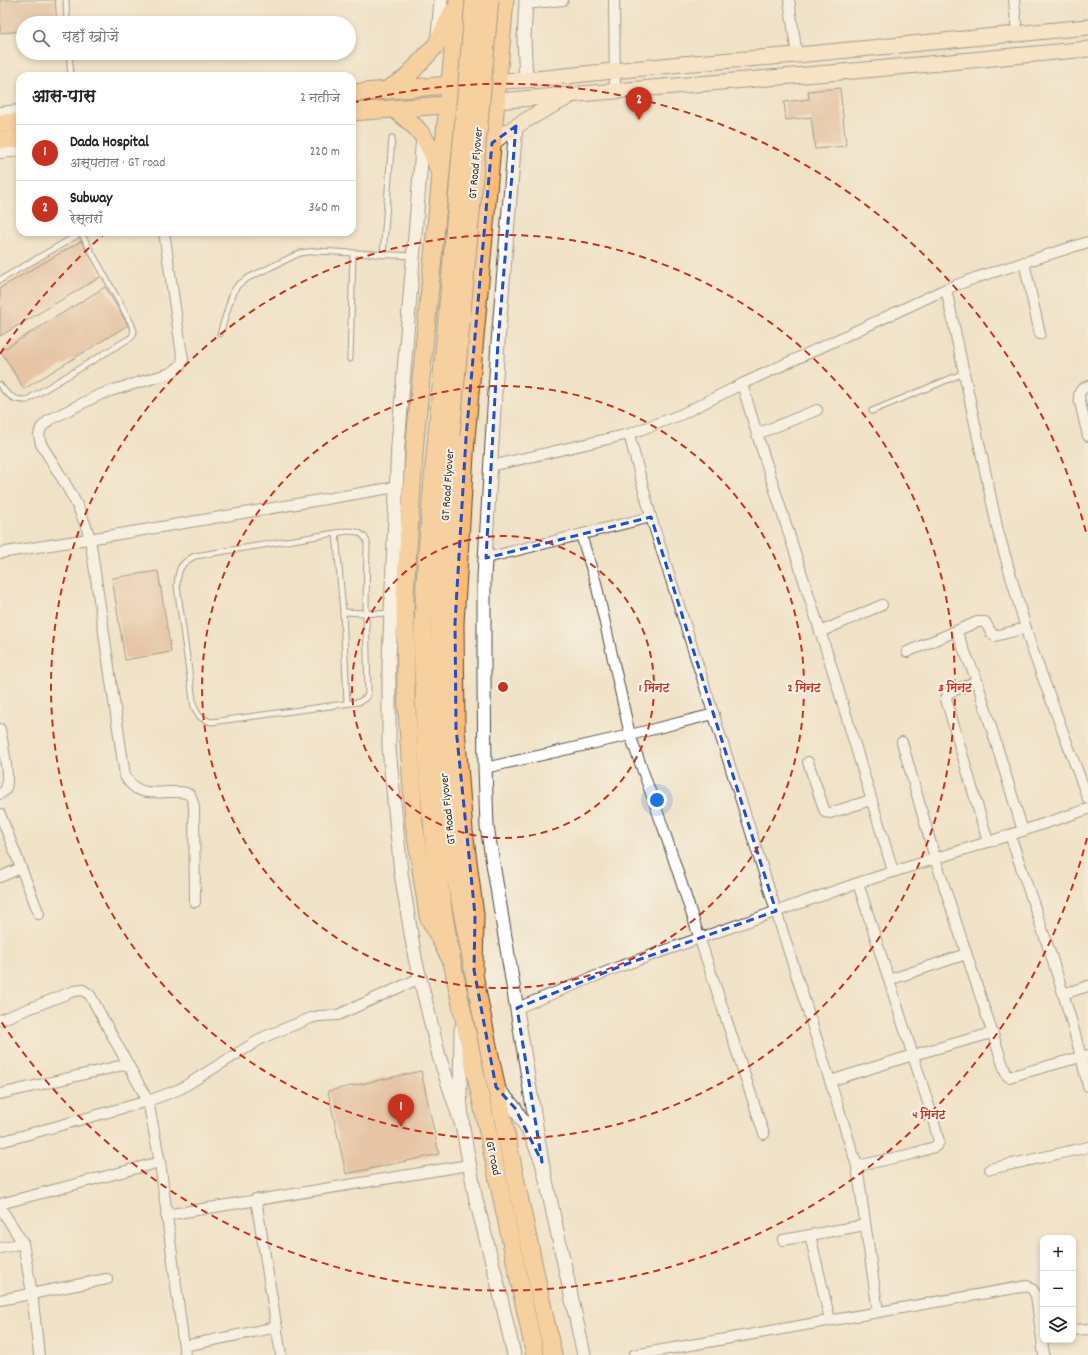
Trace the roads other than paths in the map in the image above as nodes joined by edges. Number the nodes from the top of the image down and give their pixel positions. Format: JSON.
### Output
{"nodes":[{"id":1,"x":66,"y":0,"type":"edge"},
{"id":2,"x":440,"y":0,"type":"edge"},
{"id":3,"x":458,"y":0,"type":"edge"},
{"id":4,"x":474,"y":0,"type":"edge"},
{"id":5,"x":490,"y":0,"type":"edge"},
{"id":6,"x":505,"y":0,"type":"edge"},
{"id":7,"x":563,"y":0,"type":"edge"},
{"id":8,"x":614,"y":0,"type":"edge"},
{"id":9,"x":789,"y":0,"type":"edge"},
{"id":10,"x":1014,"y":0,"type":"edge"},
{"id":11,"x":526,"y":2,"type":"edge"},
{"id":12,"x":67,"y":16,"type":"edge"},
{"id":13,"x":1088,"y":27,"type":"edge"},
{"id":14,"x":1018,"y":34,"type":"junction"},
{"id":15,"x":437,"y":44,"type":"junction"},
{"id":16,"x":889,"y":46,"type":"junction"},
{"id":17,"x":1088,"y":49,"type":"edge"},
{"id":18,"x":797,"y":55,"type":"junction"},
{"id":19,"x":768,"y":57,"type":"junction"},
{"id":20,"x":70,"y":60,"type":"edge"},
{"id":21,"x":891,"y":67,"type":"junction"},
{"id":22,"x":615,"y":70,"type":"junction"},
{"id":23,"x":71,"y":72,"type":"edge"},
{"id":24,"x":769,"y":78,"type":"junction"},
{"id":25,"x":526,"y":80,"type":"junction"},
{"id":26,"x":498,"y":81,"type":"junction"},
{"id":27,"x":450,"y":85,"type":"junction"},
{"id":28,"x":386,"y":90,"type":"junction"},
{"id":29,"x":615,"y":91,"type":"junction"},
{"id":30,"x":356,"y":93,"type":"edge"},
{"id":31,"x":573,"y":94,"type":"junction"},
{"id":32,"x":496,"y":101,"type":"junction"},
{"id":33,"x":448,"y":105,"type":"junction"},
{"id":34,"x":394,"y":109,"type":"junction"},
{"id":35,"x":16,"y":110,"type":"edge"},
{"id":36,"x":0,"y":112,"type":"edge"},
{"id":37,"x":356,"y":112,"type":"edge"},
{"id":38,"x":356,"y":120,"type":"edge"},
{"id":39,"x":16,"y":122,"type":"edge"},
{"id":40,"x":0,"y":123,"type":"edge"},
{"id":41,"x":516,"y":126,"type":"junction"},
{"id":42,"x":423,"y":136,"type":"junction"},
{"id":43,"x":392,"y":138,"type":"dead end"},
{"id":44,"x":16,"y":139,"type":"edge"},
{"id":45,"x":0,"y":140,"type":"edge"},
{"id":46,"x":492,"y":143,"type":"junction"},
{"id":47,"x":16,"y":151,"type":"edge"},
{"id":48,"x":0,"y":153,"type":"edge"},
{"id":49,"x":441,"y":177,"type":"junction"},
{"id":50,"x":75,"y":236,"type":"edge"},
{"id":51,"x":84,"y":236,"type":"edge"},
{"id":52,"x":165,"y":236,"type":"edge"},
{"id":53,"x":1088,"y":242,"type":"edge"},
{"id":54,"x":352,"y":253,"type":"junction"},
{"id":55,"x":383,"y":255,"type":"junction"},
{"id":56,"x":414,"y":256,"type":"junction"},
{"id":57,"x":1024,"y":262,"type":"junction"},
{"id":58,"x":0,"y":280,"type":"edge"},
{"id":59,"x":946,"y":289,"type":"junction"},
{"id":60,"x":220,"y":334,"type":"dead end"},
{"id":61,"x":1040,"y":334,"type":"dead end"},
{"id":62,"x":350,"y":359,"type":"dead end"},
{"id":63,"x":964,"y":373,"type":"junction"},
{"id":64,"x":742,"y":384,"type":"junction"},
{"id":65,"x":0,"y":385,"type":"edge"},
{"id":66,"x":1088,"y":386,"type":"edge"},
{"id":67,"x":817,"y":410,"type":"dead end"},
{"id":68,"x":872,"y":411,"type":"dead end"},
{"id":69,"x":629,"y":434,"type":"junction"},
{"id":70,"x":757,"y":434,"type":"junction"},
{"id":71,"x":444,"y":435,"type":"junction"},
{"id":72,"x":1088,"y":436,"type":"edge"},
{"id":73,"x":491,"y":466,"type":"junction"},
{"id":74,"x":396,"y":487,"type":"junction"},
{"id":75,"x":651,"y":517,"type":"junction"},
{"id":76,"x":336,"y":533,"type":"junction"},
{"id":77,"x":581,"y":535,"type":"junction"},
{"id":78,"x":90,"y":538,"type":"junction"},
{"id":79,"x":0,"y":553,"type":"edge"},
{"id":80,"x":486,"y":558,"type":"junction"},
{"id":81,"x":882,"y":605,"type":"dead end"},
{"id":82,"x":343,"y":612,"type":"junction"},
{"id":83,"x":366,"y":613,"type":"junction"},
{"id":84,"x":390,"y":614,"type":"junction"},
{"id":85,"x":1026,"y":628,"type":"junction"},
{"id":86,"x":956,"y":631,"type":"junction"},
{"id":87,"x":820,"y":632,"type":"junction"},
{"id":88,"x":907,"y":652,"type":"dead end"},
{"id":89,"x":977,"y":681,"type":"junction"},
{"id":90,"x":347,"y":704,"type":"junction"},
{"id":91,"x":714,"y":714,"type":"junction"},
{"id":92,"x":0,"y":729,"type":"edge"},
{"id":93,"x":630,"y":735,"type":"junction"},
{"id":94,"x":902,"y":742,"type":"dead end"},
{"id":95,"x":808,"y":762,"type":"dead end"},
{"id":96,"x":485,"y":768,"type":"junction"},
{"id":97,"x":0,"y":794,"type":"edge"},
{"id":98,"x":1088,"y":799,"type":"edge"},
{"id":99,"x":872,"y":800,"type":"junction"},
{"id":100,"x":1088,"y":809,"type":"edge"},
{"id":101,"x":0,"y":814,"type":"edge"},
{"id":102,"x":1023,"y":831,"type":"junction"},
{"id":103,"x":1010,"y":836,"type":"junction"},
{"id":104,"x":988,"y":842,"type":"junction"},
{"id":105,"x":936,"y":858,"type":"junction"},
{"id":106,"x":21,"y":868,"type":"junction"},
{"id":107,"x":893,"y":871,"type":"junction"},
{"id":108,"x":0,"y":877,"type":"edge"},
{"id":109,"x":858,"y":883,"type":"junction"},
{"id":110,"x":195,"y":902,"type":"dead end"},
{"id":111,"x":776,"y":911,"type":"junction"},
{"id":112,"x":39,"y":914,"type":"dead end"},
{"id":113,"x":700,"y":938,"type":"junction"},
{"id":114,"x":966,"y":954,"type":"junction"},
{"id":115,"x":452,"y":962,"type":"junction"},
{"id":116,"x":474,"y":970,"type":"junction"},
{"id":117,"x":420,"y":978,"type":"junction"},
{"id":118,"x":889,"y":980,"type":"junction"},
{"id":119,"x":1088,"y":986,"type":"edge"},
{"id":120,"x":1063,"y":994,"type":"junction"},
{"id":121,"x":461,"y":1004,"type":"junction"},
{"id":122,"x":517,"y":1008,"type":"junction"},
{"id":123,"x":0,"y":1020,"type":"edge"},
{"id":124,"x":992,"y":1033,"type":"junction"},
{"id":125,"x":913,"y":1055,"type":"junction"},
{"id":126,"x":1085,"y":1056,"type":"edge"},
{"id":127,"x":128,"y":1064,"type":"junction"},
{"id":128,"x":830,"y":1082,"type":"junction"},
{"id":129,"x":1088,"y":1086,"type":"edge"},
{"id":130,"x":496,"y":1087,"type":"junction"},
{"id":131,"x":0,"y":1094,"type":"edge"},
{"id":132,"x":148,"y":1101,"type":"junction"},
{"id":133,"x":463,"y":1129,"type":"junction"},
{"id":134,"x":764,"y":1134,"type":"dead end"},
{"id":135,"x":0,"y":1142,"type":"edge"},
{"id":136,"x":1088,"y":1147,"type":"edge"},
{"id":137,"x":160,"y":1162,"type":"junction"},
{"id":138,"x":542,"y":1162,"type":"junction"},
{"id":139,"x":469,"y":1165,"type":"junction"},
{"id":140,"x":857,"y":1166,"type":"junction"},
{"id":141,"x":990,"y":1169,"type":"dead end"},
{"id":142,"x":256,"y":1199,"type":"junction"},
{"id":143,"x":0,"y":1206,"type":"edge"},
{"id":144,"x":166,"y":1214,"type":"junction"},
{"id":145,"x":865,"y":1225,"type":"junction"},
{"id":146,"x":810,"y":1234,"type":"junction"},
{"id":147,"x":783,"y":1240,"type":"dead end"},
{"id":148,"x":23,"y":1243,"type":"junction"},
{"id":149,"x":0,"y":1248,"type":"edge"},
{"id":150,"x":108,"y":1279,"type":"dead end"},
{"id":151,"x":32,"y":1293,"type":"junction"},
{"id":152,"x":0,"y":1300,"type":"edge"},
{"id":153,"x":878,"y":1312,"type":"junction"},
{"id":154,"x":830,"y":1320,"type":"junction"},
{"id":155,"x":1040,"y":1325,"type":"edge"},
{"id":156,"x":277,"y":1327,"type":"junction"},
{"id":157,"x":1088,"y":1329,"type":"edge"},
{"id":158,"x":1076,"y":1330,"type":"edge"},
{"id":159,"x":1042,"y":1343,"type":"edge"},
{"id":160,"x":185,"y":1350,"type":"edge"},
{"id":161,"x":39,"y":1355,"type":"edge"},
{"id":162,"x":281,"y":1355,"type":"edge"},
{"id":163,"x":514,"y":1355,"type":"edge"},
{"id":164,"x":535,"y":1355,"type":"edge"},
{"id":165,"x":553,"y":1355,"type":"edge"},
{"id":166,"x":584,"y":1355,"type":"edge"},
{"id":167,"x":634,"y":1355,"type":"edge"},
{"id":168,"x":1044,"y":1355,"type":"edge"}],
"edges":[{"from":1,"to":12,"type":"lane"},
{"from":2,"to":15,"type":"street"},
{"from":3,"to":15,"type":"highway"},
{"from":3,"to":27,"type":"highway"},
{"from":4,"to":71,"type":"highway","name":"GT Road Flyover","bridge":true},
{"from":5,"to":71,"type":"highway","name":"GT Road Flyover","bridge":true},
{"from":6,"to":26,"type":"highway"},
{"from":7,"to":11,"type":"street"},
{"from":8,"to":22,"type":"street"},
{"from":9,"to":18,"type":"street"},
{"from":10,"to":14,"type":"street"},
{"from":11,"to":25,"type":"street"},
{"from":13,"to":14,"type":"main road"},
{"from":14,"to":16,"type":"main road"},
{"from":15,"to":28,"type":"highway"},
{"from":16,"to":18,"type":"main road"},
{"from":16,"to":21,"type":"main road"},
{"from":17,"to":21,"type":"main road"},
{"from":18,"to":19,"type":"main road"},
{"from":19,"to":22,"type":"main road"},
{"from":19,"to":24,"type":"main road"},
{"from":20,"to":23,"type":"lane"},
{"from":21,"to":24,"type":"main road"},
{"from":22,"to":25,"type":"main road"},
{"from":22,"to":29,"type":"street"},
{"from":24,"to":29,"type":"main road"},
{"from":25,"to":26,"type":"main road"},
{"from":26,"to":27,"type":"highway"},
{"from":26,"to":32,"type":"highway"},
{"from":27,"to":28,"type":"highway"},
{"from":27,"to":33,"type":"highway"},
{"from":28,"to":30,"type":"highway"},
{"from":29,"to":31,"type":"main road"},
{"from":31,"to":32,"type":"main road"},
{"from":31,"to":41,"type":"main road"},
{"from":32,"to":33,"type":"highway"},
{"from":32,"to":46,"type":"highway"},
{"from":33,"to":34,"type":"highway"},
{"from":33,"to":49,"type":"highway"},
{"from":34,"to":37,"type":"highway"},
{"from":34,"to":38,"type":"street"},
{"from":34,"to":42,"type":"highway"},
{"from":35,"to":36,"type":"street"},
{"from":39,"to":40,"type":"highway"},
{"from":41,"to":46,"type":"main road"},
{"from":41,"to":73,"type":"street"},
{"from":42,"to":49,"type":"highway"},
{"from":42,"to":56,"type":"street"},
{"from":43,"to":55,"type":"lane"},
{"from":44,"to":45,"type":"highway"},
{"from":46,"to":116,"type":"highway"},
{"from":47,"to":48,"type":"street"},
{"from":49,"to":115,"type":"highway"},
{"from":50,"to":58,"type":"lane"},
{"from":51,"to":65,"type":"lane"},
{"from":52,"to":78,"type":"street"},
{"from":53,"to":57,"type":"street"},
{"from":54,"to":55,"type":"lane"},
{"from":54,"to":60,"type":"lane"},
{"from":54,"to":62,"type":"lane"},
{"from":55,"to":56,"type":"lane"},
{"from":56,"to":74,"type":"street"},
{"from":57,"to":59,"type":"street"},
{"from":57,"to":61,"type":"street"},
{"from":59,"to":63,"type":"street"},
{"from":59,"to":64,"type":"street"},
{"from":63,"to":68,"type":"lane"},
{"from":63,"to":85,"type":"street"},
{"from":64,"to":69,"type":"street"},
{"from":64,"to":70,"type":"street"},
{"from":66,"to":72,"type":"street"},
{"from":67,"to":70,"type":"street"},
{"from":69,"to":73,"type":"street"},
{"from":69,"to":75,"type":"street"},
{"from":70,"to":87,"type":"street"},
{"from":71,"to":115,"type":"highway","name":"GT Road Flyover"},
{"from":71,"to":116,"type":"highway","name":"GT Road Flyover"},
{"from":73,"to":80,"type":"street"},
{"from":74,"to":78,"type":"street"},
{"from":74,"to":84,"type":"street"},
{"from":75,"to":77,"type":"street"},
{"from":75,"to":91,"type":"street"},
{"from":76,"to":82,"type":"lane"},
{"from":76,"to":83,"type":"lane"},
{"from":76,"to":90,"type":"lane"},
{"from":77,"to":80,"type":"street"},
{"from":77,"to":93,"type":"street"},
{"from":78,"to":79,"type":"street"},
{"from":78,"to":110,"type":"street"},
{"from":80,"to":96,"type":"street"},
{"from":81,"to":87,"type":"street"},
{"from":82,"to":83,"type":"lane"},
{"from":82,"to":90,"type":"lane"},
{"from":83,"to":84,"type":"lane"},
{"from":83,"to":90,"type":"lane"},
{"from":84,"to":117,"type":"street"},
{"from":85,"to":86,"type":"street"},
{"from":85,"to":98,"type":"street"},
{"from":86,"to":88,"type":"street"},
{"from":86,"to":89,"type":"street"},
{"from":87,"to":99,"type":"street"},
{"from":89,"to":102,"type":"street"},
{"from":89,"to":104,"type":"street"},
{"from":91,"to":93,"type":"street"},
{"from":91,"to":111,"type":"street"},
{"from":92,"to":97,"type":"street"},
{"from":93,"to":96,"type":"street"},
{"from":93,"to":113,"type":"street"},
{"from":94,"to":105,"type":"street"},
{"from":95,"to":99,"type":"street"},
{"from":96,"to":122,"type":"street"},
{"from":99,"to":107,"type":"street"},
{"from":100,"to":102,"type":"street"},
{"from":101,"to":106,"type":"street"},
{"from":102,"to":103,"type":"street"},
{"from":103,"to":104,"type":"street"},
{"from":103,"to":120,"type":"street"},
{"from":104,"to":105,"type":"street"},
{"from":105,"to":107,"type":"street"},
{"from":105,"to":114,"type":"street"},
{"from":106,"to":108,"type":"street"},
{"from":106,"to":112,"type":"street"},
{"from":107,"to":109,"type":"street"},
{"from":109,"to":111,"type":"street"},
{"from":109,"to":118,"type":"street"},
{"from":111,"to":113,"type":"street"},
{"from":111,"to":128,"type":"street"},
{"from":113,"to":122,"type":"street"},
{"from":113,"to":134,"type":"street"},
{"from":114,"to":118,"type":"street"},
{"from":114,"to":124,"type":"street"},
{"from":115,"to":121,"type":"highway","name":"GT road"},
{"from":116,"to":130,"type":"highway","name":"GT road"},
{"from":117,"to":132,"type":"street"},
{"from":117,"to":133,"type":"street"},
{"from":118,"to":125,"type":"street"},
{"from":119,"to":120,"type":"street"},
{"from":120,"to":126,"type":"street"},
{"from":121,"to":133,"type":"street"},
{"from":121,"to":164,"type":"highway","name":"GT road"},
{"from":122,"to":138,"type":"street"},
{"from":123,"to":127,"type":"street"},
{"from":124,"to":125,"type":"street"},
{"from":124,"to":126,"type":"street"},
{"from":125,"to":128,"type":"street"},
{"from":125,"to":140,"type":"street"},
{"from":126,"to":129,"type":"street"},
{"from":127,"to":131,"type":"street"},
{"from":127,"to":132,"type":"street"},
{"from":128,"to":140,"type":"street"},
{"from":130,"to":138,"type":"street"},
{"from":130,"to":165,"type":"highway","name":"GT road"},
{"from":132,"to":135,"type":"street"},
{"from":132,"to":137,"type":"street"},
{"from":133,"to":139,"type":"street"},
{"from":136,"to":141,"type":"street"},
{"from":137,"to":143,"type":"street"},
{"from":137,"to":144,"type":"street"},
{"from":138,"to":166,"type":"street"},
{"from":139,"to":142,"type":"street"},
{"from":139,"to":163,"type":"street"},
{"from":140,"to":145,"type":"street"},
{"from":142,"to":144,"type":"street"},
{"from":142,"to":156,"type":"street"},
{"from":143,"to":148,"type":"street"},
{"from":144,"to":160,"type":"street"},
{"from":145,"to":146,"type":"street"},
{"from":145,"to":153,"type":"street"},
{"from":146,"to":147,"type":"street"},
{"from":146,"to":154,"type":"street"},
{"from":148,"to":149,"type":"street"},
{"from":148,"to":151,"type":"street"},
{"from":150,"to":151,"type":"street"},
{"from":151,"to":152,"type":"street"},
{"from":151,"to":161,"type":"street"},
{"from":153,"to":154,"type":"street"},
{"from":153,"to":155,"type":"street"},
{"from":154,"to":167,"type":"street"},
{"from":156,"to":160,"type":"street"},
{"from":156,"to":162,"type":"street"},
{"from":157,"to":158,"type":"street"},
{"from":159,"to":168,"type":"street"}]}
